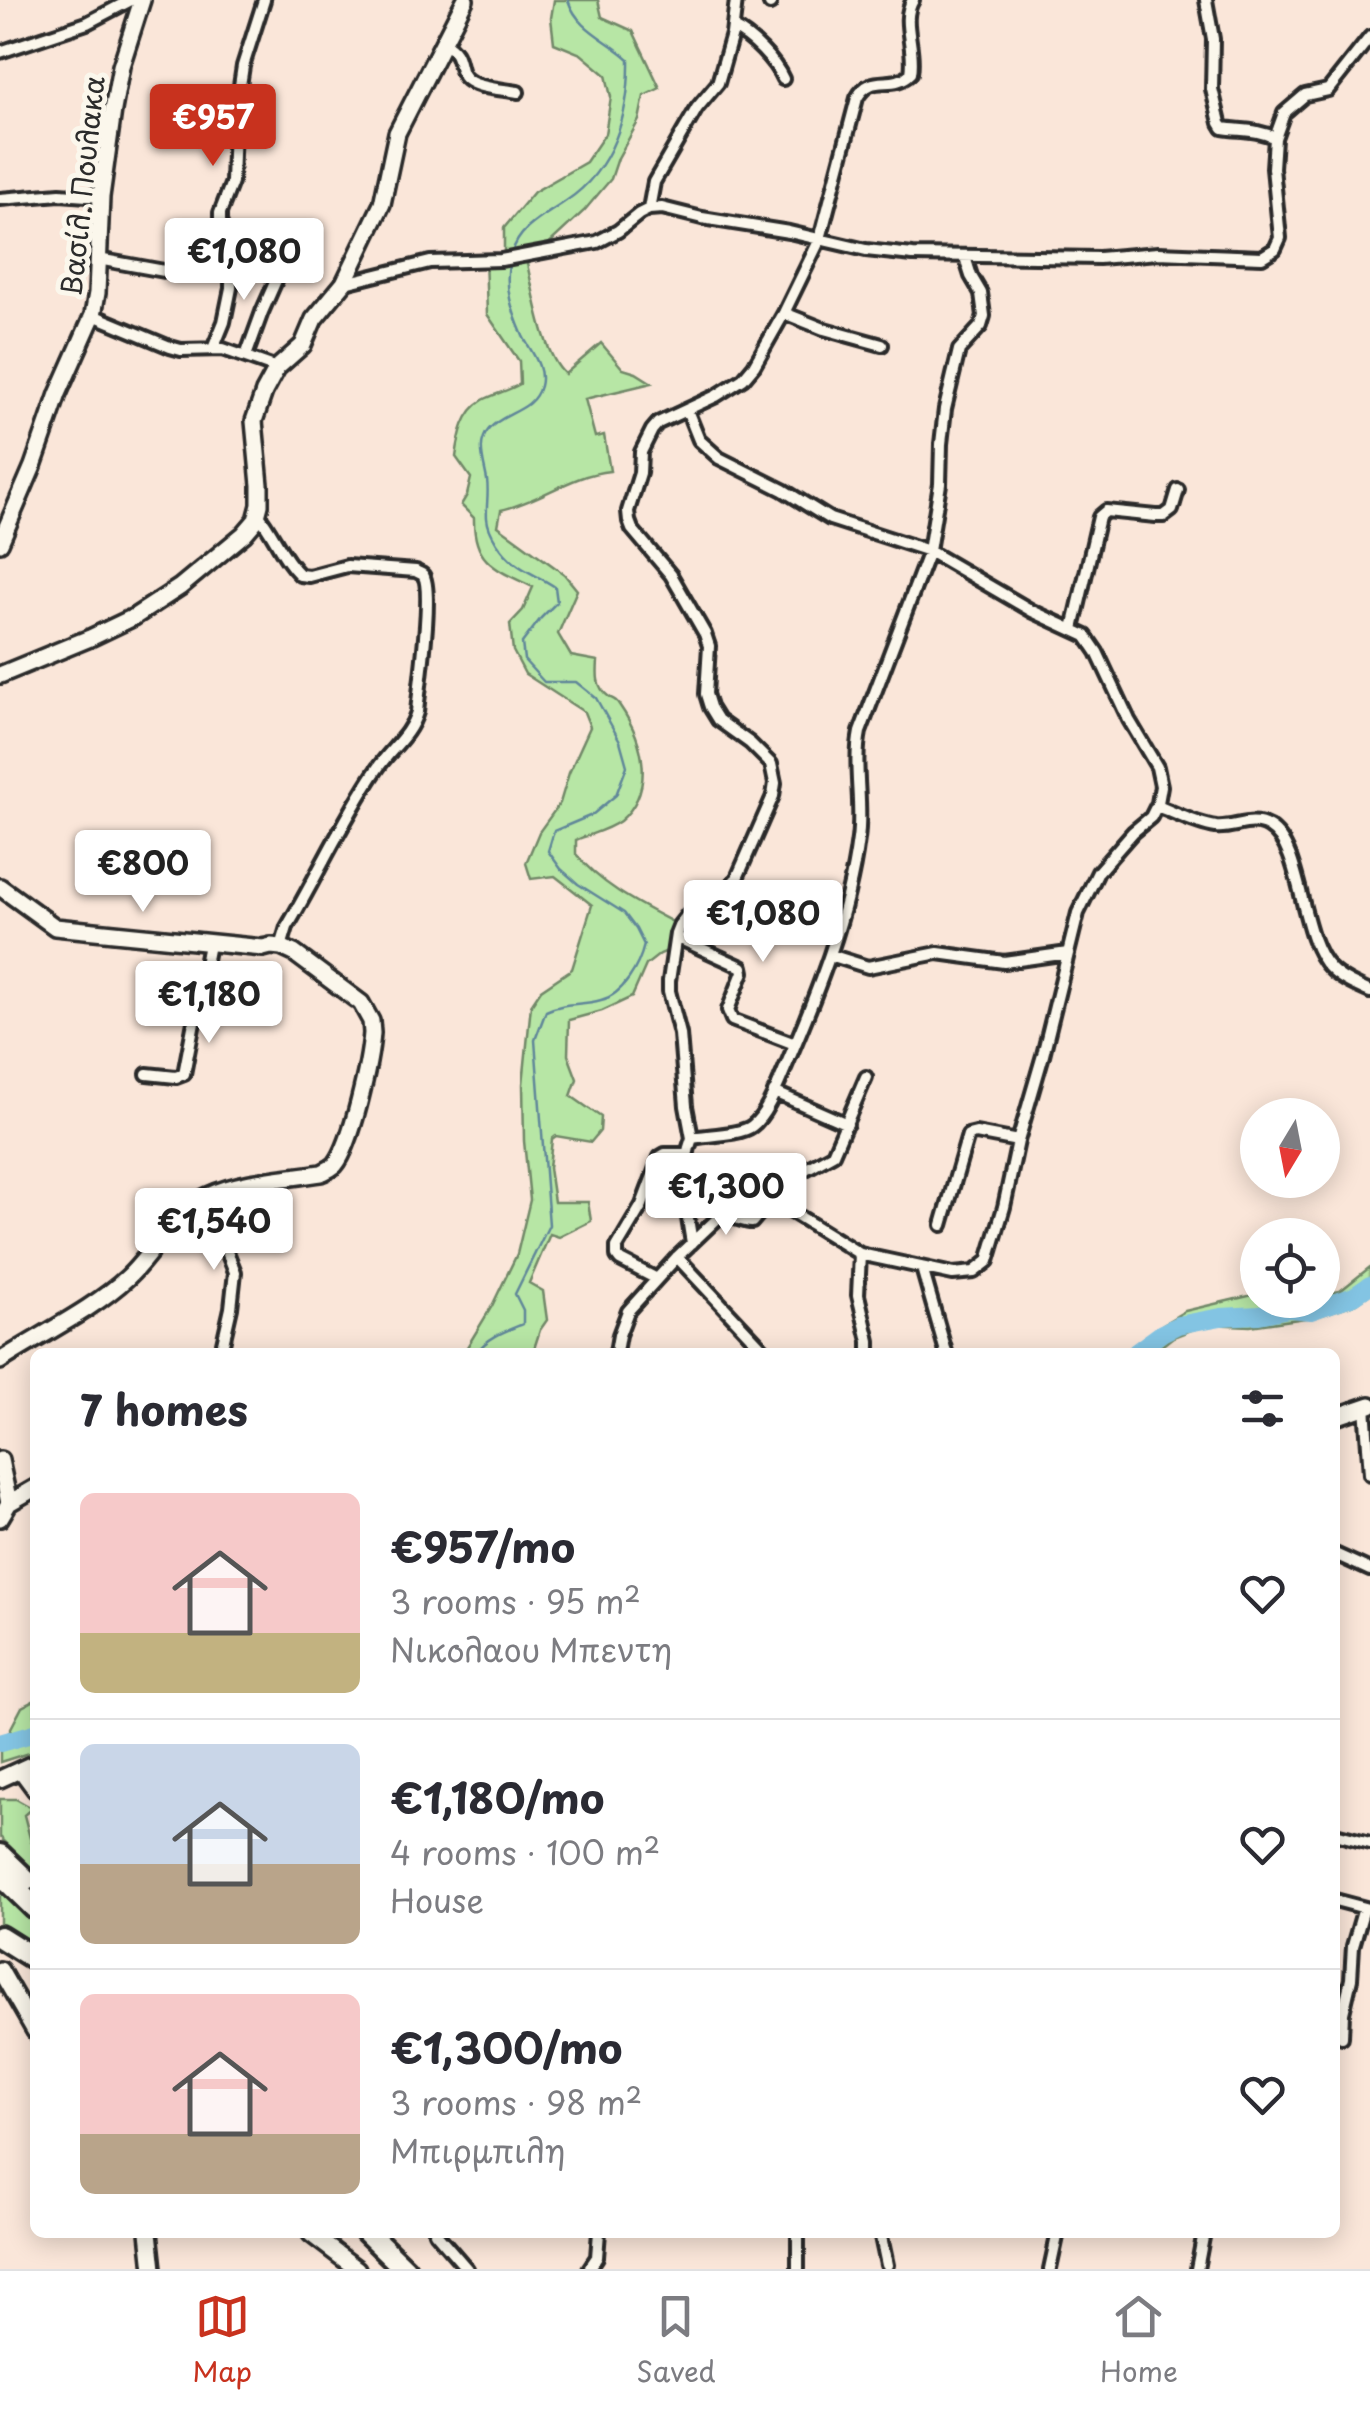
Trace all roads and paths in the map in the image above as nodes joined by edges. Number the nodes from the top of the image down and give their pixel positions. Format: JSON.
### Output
{"nodes":[{"id":1,"x":130,"y":0,"type":"edge"},
{"id":2,"x":142,"y":0,"type":"edge"},
{"id":3,"x":264,"y":0,"type":"edge"},
{"id":4,"x":465,"y":0,"type":"edge"},
{"id":5,"x":736,"y":0,"type":"edge"},
{"id":6,"x":913,"y":0,"type":"edge"},
{"id":7,"x":1206,"y":0,"type":"edge"},
{"id":8,"x":734,"y":28,"type":"junction"},
{"id":9,"x":1370,"y":37,"type":"edge"},
{"id":10,"x":443,"y":43,"type":"junction"},
{"id":11,"x":0,"y":52,"type":"edge"},
{"id":12,"x":783,"y":79,"type":"dead end"},
{"id":13,"x":518,"y":92,"type":"dead end"},
{"id":14,"x":1275,"y":138,"type":"junction"},
{"id":15,"x":101,"y":197,"type":"junction"},
{"id":16,"x":0,"y":199,"type":"edge"},
{"id":17,"x":649,"y":209,"type":"junction"},
{"id":18,"x":820,"y":239,"type":"junction"},
{"id":19,"x":231,"y":256,"type":"junction"},
{"id":20,"x":965,"y":256,"type":"junction"},
{"id":21,"x":98,"y":259,"type":"junction"},
{"id":22,"x":181,"y":274,"type":"dead end"},
{"id":23,"x":344,"y":283,"type":"junction"},
{"id":24,"x":784,"y":313,"type":"junction"},
{"id":25,"x":93,"y":315,"type":"junction"},
{"id":26,"x":882,"y":344,"type":"dead end"},
{"id":27,"x":213,"y":349,"type":"junction"},
{"id":28,"x":246,"y":356,"type":"junction"},
{"id":29,"x":276,"y":368,"type":"junction"},
{"id":30,"x":687,"y":410,"type":"junction"},
{"id":31,"x":1178,"y":490,"type":"dead end"},
{"id":32,"x":258,"y":513,"type":"junction"},
{"id":33,"x":0,"y":543,"type":"edge"},
{"id":34,"x":929,"y":551,"type":"junction"},
{"id":35,"x":1073,"y":629,"type":"junction"},
{"id":36,"x":0,"y":675,"type":"edge"},
{"id":37,"x":1157,"y":806,"type":"junction"},
{"id":38,"x":0,"y":887,"type":"edge"},
{"id":39,"x":676,"y":936,"type":"junction"},
{"id":40,"x":209,"y":944,"type":"junction"},
{"id":41,"x":281,"y":948,"type":"junction"},
{"id":42,"x":1068,"y":953,"type":"junction"},
{"id":43,"x":830,"y":955,"type":"junction"},
{"id":44,"x":1370,"y":992,"type":"edge"},
{"id":45,"x":795,"y":1044,"type":"junction"},
{"id":46,"x":146,"y":1074,"type":"dead end"},
{"id":47,"x":866,"y":1076,"type":"dead end"},
{"id":48,"x":774,"y":1092,"type":"junction"},
{"id":49,"x":847,"y":1124,"type":"junction"},
{"id":50,"x":692,"y":1138,"type":"junction"},
{"id":51,"x":1018,"y":1140,"type":"junction"},
{"id":52,"x":686,"y":1154,"type":"junction"},
{"id":53,"x":210,"y":1196,"type":"junction"},
{"id":54,"x":771,"y":1199,"type":"junction"},
{"id":55,"x":942,"y":1225,"type":"dead end"},
{"id":56,"x":692,"y":1242,"type":"junction"},
{"id":57,"x":860,"y":1254,"type":"junction"},
{"id":58,"x":677,"y":1257,"type":"junction"},
{"id":59,"x":922,"y":1268,"type":"junction"},
{"id":60,"x":657,"y":1279,"type":"junction"},
{"id":61,"x":223,"y":1348,"type":"edge"},
{"id":62,"x":617,"y":1348,"type":"edge"},
{"id":63,"x":762,"y":1348,"type":"edge"},
{"id":64,"x":869,"y":1348,"type":"edge"},
{"id":65,"x":945,"y":1348,"type":"edge"},
{"id":66,"x":0,"y":1361,"type":"edge"},
{"id":67,"x":1367,"y":1406,"type":"edge"},
{"id":68,"x":1340,"y":1415,"type":"edge"},
{"id":69,"x":0,"y":1460,"type":"edge"},
{"id":70,"x":1370,"y":1474,"type":"edge"},
{"id":71,"x":30,"y":1491,"type":"edge"},
{"id":72,"x":3,"y":1510,"type":"edge"},
{"id":73,"x":1340,"y":1556,"type":"edge"},
{"id":74,"x":1370,"y":1570,"type":"edge"},
{"id":75,"x":28,"y":1766,"type":"edge"},
{"id":76,"x":0,"y":1779,"type":"edge"},
{"id":77,"x":1340,"y":1835,"type":"edge"},
{"id":78,"x":1370,"y":1843,"type":"edge"},
{"id":79,"x":0,"y":1855,"type":"edge"},
{"id":80,"x":0,"y":1874,"type":"edge"},
{"id":81,"x":30,"y":1884,"type":"edge"},
{"id":82,"x":1340,"y":1901,"type":"edge"},
{"id":83,"x":30,"y":1903,"type":"edge"},
{"id":84,"x":1367,"y":1909,"type":"edge"},
{"id":85,"x":0,"y":1937,"type":"edge"},
{"id":86,"x":30,"y":1956,"type":"edge"},
{"id":87,"x":2,"y":1977,"type":"edge"},
{"id":88,"x":30,"y":2024,"type":"edge"},
{"id":89,"x":1342,"y":2036,"type":"dead end"},
{"id":90,"x":150,"y":2238,"type":"edge"},
{"id":91,"x":318,"y":2238,"type":"edge"},
{"id":92,"x":373,"y":2238,"type":"edge"},
{"id":93,"x":392,"y":2238,"type":"edge"},
{"id":94,"x":440,"y":2238,"type":"edge"},
{"id":95,"x":598,"y":2238,"type":"edge"},
{"id":96,"x":798,"y":2238,"type":"edge"},
{"id":97,"x":881,"y":2238,"type":"edge"},
{"id":98,"x":1057,"y":2238,"type":"edge"},
{"id":99,"x":1203,"y":2238,"type":"edge"},
{"id":100,"x":887,"y":2266,"type":"dead end"},
{"id":101,"x":153,"y":2269,"type":"edge"},
{"id":102,"x":357,"y":2269,"type":"edge"},
{"id":103,"x":405,"y":2269,"type":"edge"},
{"id":104,"x":424,"y":2269,"type":"edge"},
{"id":105,"x":466,"y":2269,"type":"edge"},
{"id":106,"x":589,"y":2269,"type":"edge"},
{"id":107,"x":798,"y":2269,"type":"edge"},
{"id":108,"x":1050,"y":2269,"type":"edge"},
{"id":109,"x":1197,"y":2269,"type":"edge"}],
"edges":[{"from":1,"to":11,"type":"street"},
{"from":2,"to":15,"type":"street","name":"Βασίλ. Πουλακα"},
{"from":3,"to":19,"type":"street"},
{"from":4,"to":10,"type":"street"},
{"from":5,"to":8,"type":"street"},
{"from":6,"to":18,"type":"street"},
{"from":7,"to":14,"type":"street"},
{"from":8,"to":12,"type":"street"},
{"from":8,"to":17,"type":"street"},
{"from":9,"to":14,"type":"street"},
{"from":10,"to":13,"type":"street"},
{"from":10,"to":23,"type":"street"},
{"from":14,"to":20,"type":"street"},
{"from":15,"to":16,"type":"street"},
{"from":15,"to":21,"type":"street","name":"Βασίλ. Πουλακα"},
{"from":17,"to":18,"type":"street"},
{"from":17,"to":23,"type":"street"},
{"from":18,"to":20,"type":"street"},
{"from":18,"to":24,"type":"street"},
{"from":19,"to":27,"type":"street"},
{"from":19,"to":28,"type":"street"},
{"from":20,"to":34,"type":"street"},
{"from":21,"to":22,"type":"street"},
{"from":21,"to":25,"type":"street","name":"Βασίλ. Πουλακα"},
{"from":23,"to":29,"type":"street"},
{"from":24,"to":26,"type":"street"},
{"from":24,"to":30,"type":"street"},
{"from":25,"to":27,"type":"street"},
{"from":25,"to":33,"type":"street","name":"Βασίλ. Πουλακα"},
{"from":27,"to":28,"type":"street"},
{"from":28,"to":29,"type":"street"},
{"from":29,"to":32,"type":"street"},
{"from":30,"to":34,"type":"street"},
{"from":30,"to":39,"type":"street"},
{"from":31,"to":35,"type":"street"},
{"from":32,"to":36,"type":"street"},
{"from":32,"to":41,"type":"street"},
{"from":34,"to":35,"type":"street"},
{"from":34,"to":43,"type":"street"},
{"from":35,"to":37,"type":"street"},
{"from":37,"to":42,"type":"street"},
{"from":37,"to":44,"type":"street"},
{"from":38,"to":40,"type":"street"},
{"from":39,"to":45,"type":"street"},
{"from":39,"to":50,"type":"street"},
{"from":40,"to":41,"type":"street"},
{"from":40,"to":46,"type":"street"},
{"from":41,"to":53,"type":"street"},
{"from":42,"to":43,"type":"street"},
{"from":42,"to":51,"type":"street"},
{"from":43,"to":45,"type":"street"},
{"from":45,"to":48,"type":"street"},
{"from":47,"to":49,"type":"street"},
{"from":48,"to":49,"type":"street"},
{"from":48,"to":50,"type":"street"},
{"from":49,"to":54,"type":"street"},
{"from":50,"to":52,"type":"street"},
{"from":51,"to":55,"type":"street"},
{"from":51,"to":59,"type":"street"},
{"from":52,"to":56,"type":"street"},
{"from":52,"to":60,"type":"street"},
{"from":53,"to":61,"type":"street"},
{"from":53,"to":66,"type":"street"},
{"from":54,"to":56,"type":"street"},
{"from":54,"to":57,"type":"street"},
{"from":56,"to":58,"type":"street"},
{"from":57,"to":59,"type":"street"},
{"from":57,"to":64,"type":"street"},
{"from":58,"to":60,"type":"street"},
{"from":58,"to":63,"type":"street"},
{"from":59,"to":65,"type":"street"},
{"from":60,"to":62,"type":"street"},
{"from":67,"to":68,"type":"street"},
{"from":67,"to":70,"type":"street"},
{"from":69,"to":72,"type":"street"},
{"from":71,"to":72,"type":"street"},
{"from":73,"to":74,"type":"street"},
{"from":75,"to":76,"type":"street"},
{"from":77,"to":78,"type":"street"},
{"from":79,"to":81,"type":"highway"},
{"from":80,"to":83,"type":"highway"},
{"from":82,"to":84,"type":"street"},
{"from":84,"to":89,"type":"street"},
{"from":85,"to":86,"type":"highway"},
{"from":87,"to":88,"type":"street"},
{"from":90,"to":101,"type":"street"},
{"from":91,"to":102,"type":"street"},
{"from":92,"to":103,"type":"highway"},
{"from":93,"to":104,"type":"highway"},
{"from":94,"to":105,"type":"street"},
{"from":95,"to":106,"type":"street"},
{"from":96,"to":107,"type":"street"},
{"from":97,"to":100,"type":"street"},
{"from":98,"to":108,"type":"street"},
{"from":99,"to":109,"type":"street"}]}
